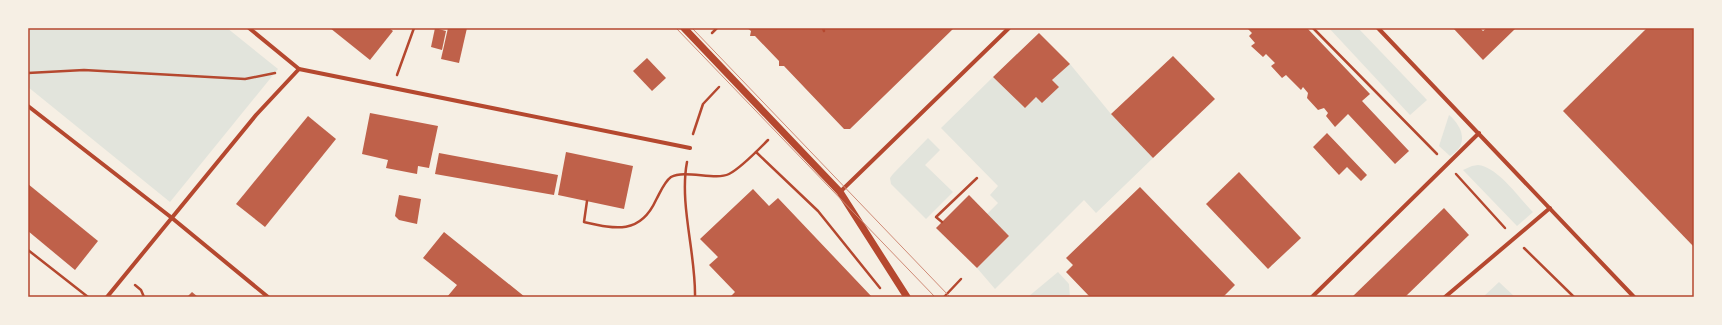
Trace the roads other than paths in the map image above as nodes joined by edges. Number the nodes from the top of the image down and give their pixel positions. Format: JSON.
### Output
{"nodes":[{"id":1,"x":249,"y":28,"type":"edge"},
{"id":2,"x":684,"y":28,"type":"edge"},
{"id":3,"x":1009,"y":28,"type":"edge"},
{"id":4,"x":1378,"y":28,"type":"edge"},
{"id":5,"x":299,"y":69,"type":"junction"},
{"id":6,"x":28,"y":106,"type":"edge"},
{"id":7,"x":1479,"y":133,"type":"junction"},
{"id":8,"x":690,"y":148,"type":"road end"},
{"id":9,"x":840,"y":192,"type":"junction"},
{"id":10,"x":1550,"y":208,"type":"junction"},
{"id":11,"x":172,"y":218,"type":"junction"},
{"id":12,"x":107,"y":297,"type":"edge"},
{"id":13,"x":268,"y":297,"type":"edge"},
{"id":14,"x":907,"y":297,"type":"edge"},
{"id":15,"x":1312,"y":297,"type":"edge"},
{"id":16,"x":1445,"y":297,"type":"edge"},
{"id":17,"x":1634,"y":297,"type":"edge"}],
"edges":[{"from":1,"to":5,"type":"street"},
{"from":2,"to":9,"type":"street"},
{"from":3,"to":9,"type":"street"},
{"from":4,"to":7,"type":"street"},
{"from":5,"to":8,"type":"street"},
{"from":5,"to":11,"type":"street"},
{"from":6,"to":11,"type":"street"},
{"from":7,"to":10,"type":"street"},
{"from":7,"to":15,"type":"street"},
{"from":9,"to":14,"type":"street"},
{"from":10,"to":16,"type":"street"},
{"from":10,"to":17,"type":"street"},
{"from":11,"to":12,"type":"street"},
{"from":11,"to":13,"type":"street"}]}
